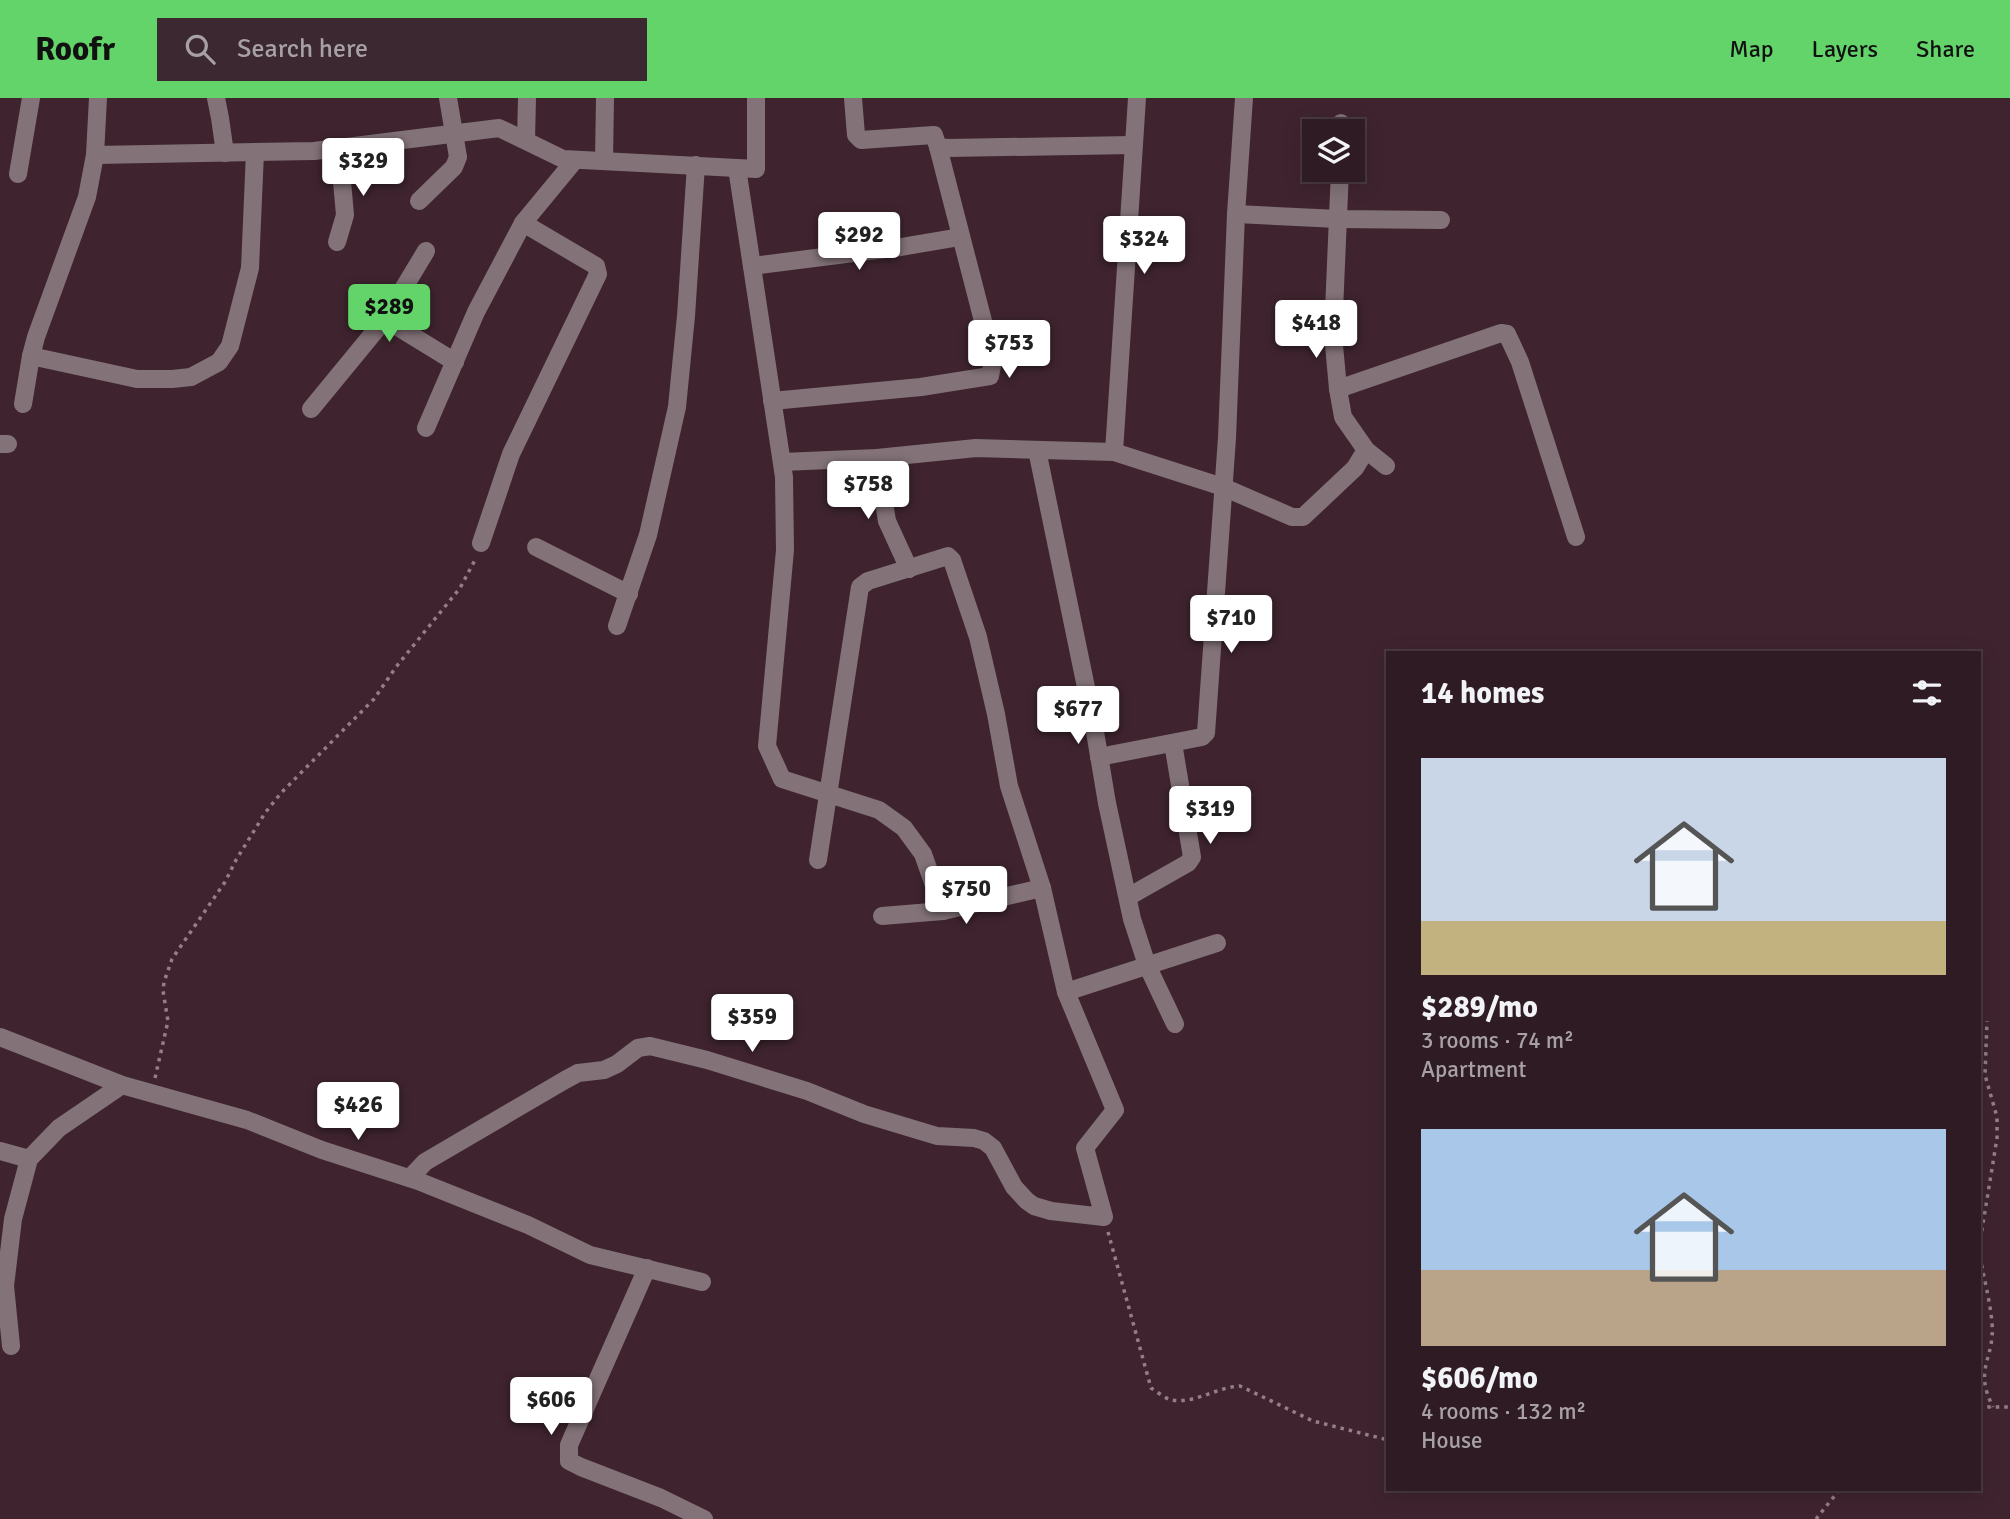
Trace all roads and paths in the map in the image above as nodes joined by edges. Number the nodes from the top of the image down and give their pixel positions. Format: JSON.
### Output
{"nodes":[{"id":1,"x":31,"y":98,"type":"edge"},
{"id":2,"x":97,"y":98,"type":"edge"},
{"id":3,"x":216,"y":98,"type":"edge"},
{"id":4,"x":448,"y":98,"type":"edge"},
{"id":5,"x":527,"y":98,"type":"edge"},
{"id":6,"x":605,"y":98,"type":"edge"},
{"id":7,"x":756,"y":98,"type":"edge"},
{"id":8,"x":853,"y":98,"type":"edge"},
{"id":9,"x":1137,"y":98,"type":"edge"},
{"id":10,"x":1244,"y":98,"type":"edge"},
{"id":11,"x":453,"y":133,"type":"junction"},
{"id":12,"x":526,"y":140,"type":"junction"},
{"id":13,"x":1133,"y":145,"type":"junction"},
{"id":14,"x":939,"y":147,"type":"junction"},
{"id":15,"x":339,"y":148,"type":"junction"},
{"id":16,"x":256,"y":152,"type":"junction"},
{"id":17,"x":225,"y":153,"type":"junction"},
{"id":18,"x":95,"y":155,"type":"junction"},
{"id":19,"x":575,"y":160,"type":"junction"},
{"id":20,"x":604,"y":161,"type":"junction"},
{"id":21,"x":696,"y":165,"type":"junction"},
{"id":22,"x":737,"y":168,"type":"junction"},
{"id":23,"x":18,"y":174,"type":"dead end"},
{"id":24,"x":1340,"y":182,"type":"edge"},
{"id":25,"x":419,"y":201,"type":"dead end"},
{"id":26,"x":1236,"y":214,"type":"junction"},
{"id":27,"x":1338,"y":219,"type":"junction"},
{"id":28,"x":1441,"y":220,"type":"dead end"},
{"id":29,"x":523,"y":223,"type":"junction"},
{"id":30,"x":960,"y":237,"type":"junction"},
{"id":31,"x":337,"y":242,"type":"dead end"},
{"id":32,"x":426,"y":251,"type":"dead end"},
{"id":33,"x":752,"y":266,"type":"junction"},
{"id":34,"x":385,"y":319,"type":"junction"},
{"id":35,"x":31,"y":356,"type":"junction"},
{"id":36,"x":455,"y":362,"type":"junction"},
{"id":37,"x":1338,"y":389,"type":"junction"},
{"id":38,"x":772,"y":401,"type":"junction"},
{"id":39,"x":23,"y":404,"type":"dead end"},
{"id":40,"x":311,"y":409,"type":"dead end"},
{"id":41,"x":426,"y":428,"type":"dead end"},
{"id":42,"x":1037,"y":450,"type":"junction"},
{"id":43,"x":1366,"y":450,"type":"junction"},
{"id":44,"x":1114,"y":452,"type":"junction"},
{"id":45,"x":877,"y":458,"type":"junction"},
{"id":46,"x":782,"y":462,"type":"junction"},
{"id":47,"x":1386,"y":466,"type":"dead end"},
{"id":48,"x":1223,"y":487,"type":"junction"},
{"id":49,"x":1576,"y":537,"type":"dead end"},
{"id":50,"x":481,"y":543,"type":"joint"},
{"id":51,"x":536,"y":547,"type":"dead end"},
{"id":52,"x":909,"y":569,"type":"junction"},
{"id":53,"x":629,"y":594,"type":"junction"},
{"id":54,"x":617,"y":626,"type":"dead end"},
{"id":55,"x":1173,"y":743,"type":"junction"},
{"id":56,"x":1099,"y":757,"type":"junction"},
{"id":57,"x":827,"y":794,"type":"junction"},
{"id":58,"x":818,"y":860,"type":"dead end"},
{"id":59,"x":1042,"y":888,"type":"junction"},
{"id":60,"x":1128,"y":897,"type":"junction"},
{"id":61,"x":943,"y":911,"type":"junction"},
{"id":62,"x":882,"y":916,"type":"dead end"},
{"id":63,"x":1217,"y":943,"type":"dead end"},
{"id":64,"x":1147,"y":965,"type":"junction"},
{"id":65,"x":1066,"y":992,"type":"junction"},
{"id":66,"x":1987,"y":1021,"type":"dead end"},
{"id":67,"x":1175,"y":1024,"type":"dead end"},
{"id":68,"x":0,"y":1037,"type":"edge"},
{"id":69,"x":121,"y":1085,"type":"junction"},
{"id":70,"x":152,"y":1094,"type":"junction"},
{"id":71,"x":0,"y":1151,"type":"edge"},
{"id":72,"x":29,"y":1159,"type":"junction"},
{"id":73,"x":410,"y":1178,"type":"junction"},
{"id":74,"x":1104,"y":1217,"type":"junction"},
{"id":75,"x":1981,"y":1236,"type":"edge"},
{"id":76,"x":1981,"y":1259,"type":"edge"},
{"id":77,"x":647,"y":1268,"type":"junction"},
{"id":78,"x":702,"y":1282,"type":"dead end"},
{"id":79,"x":11,"y":1346,"type":"dead end"},
{"id":80,"x":1981,"y":1360,"type":"edge"},
{"id":81,"x":1986,"y":1362,"type":"junction"},
{"id":82,"x":1993,"y":1407,"type":"junction"},
{"id":83,"x":2010,"y":1407,"type":"edge"},
{"id":84,"x":1981,"y":1409,"type":"edge"},
{"id":85,"x":1386,"y":1439,"type":"edge"},
{"id":86,"x":1838,"y":1491,"type":"edge"},
{"id":87,"x":704,"y":1519,"type":"edge"},
{"id":88,"x":1816,"y":1519,"type":"edge"}],
"edges":[{"from":1,"to":23,"type":"street"},
{"from":2,"to":18,"type":"street"},
{"from":3,"to":17,"type":"street"},
{"from":4,"to":11,"type":"street"},
{"from":5,"to":12,"type":"street"},
{"from":6,"to":20,"type":"street"},
{"from":7,"to":22,"type":"street"},
{"from":8,"to":14,"type":"street"},
{"from":9,"to":13,"type":"street"},
{"from":10,"to":26,"type":"street"},
{"from":11,"to":12,"type":"street"},
{"from":11,"to":15,"type":"street"},
{"from":11,"to":25,"type":"street"},
{"from":12,"to":19,"type":"street"},
{"from":13,"to":14,"type":"street"},
{"from":13,"to":44,"type":"street"},
{"from":14,"to":30,"type":"street"},
{"from":15,"to":16,"type":"street"},
{"from":15,"to":31,"type":"street"},
{"from":16,"to":17,"type":"street"},
{"from":16,"to":35,"type":"street"},
{"from":17,"to":18,"type":"street"},
{"from":18,"to":35,"type":"street"},
{"from":19,"to":20,"type":"street"},
{"from":19,"to":29,"type":"street"},
{"from":20,"to":21,"type":"street"},
{"from":21,"to":22,"type":"street"},
{"from":21,"to":53,"type":"street"},
{"from":22,"to":33,"type":"street"},
{"from":24,"to":27,"type":"street"},
{"from":26,"to":27,"type":"street"},
{"from":26,"to":48,"type":"street"},
{"from":27,"to":28,"type":"street"},
{"from":27,"to":37,"type":"street"},
{"from":29,"to":36,"type":"street"},
{"from":29,"to":50,"type":"street"},
{"from":30,"to":33,"type":"street"},
{"from":30,"to":38,"type":"street"},
{"from":32,"to":34,"type":"street"},
{"from":33,"to":38,"type":"street"},
{"from":34,"to":36,"type":"street"},
{"from":34,"to":40,"type":"street"},
{"from":35,"to":39,"type":"street"},
{"from":36,"to":41,"type":"street"},
{"from":37,"to":43,"type":"street"},
{"from":37,"to":49,"type":"street"},
{"from":38,"to":46,"type":"street"},
{"from":42,"to":44,"type":"street"},
{"from":42,"to":45,"type":"street"},
{"from":42,"to":56,"type":"street"},
{"from":43,"to":47,"type":"street"},
{"from":43,"to":48,"type":"street"},
{"from":44,"to":48,"type":"street"},
{"from":45,"to":46,"type":"street"},
{"from":45,"to":52,"type":"street"},
{"from":46,"to":57,"type":"street"},
{"from":48,"to":55,"type":"street"},
{"from":50,"to":70,"type":"path"},
{"from":51,"to":53,"type":"street"},
{"from":52,"to":57,"type":"street"},
{"from":52,"to":59,"type":"street"},
{"from":53,"to":54,"type":"street"},
{"from":55,"to":56,"type":"street"},
{"from":55,"to":60,"type":"street"},
{"from":56,"to":60,"type":"street"},
{"from":57,"to":58,"type":"street"},
{"from":57,"to":61,"type":"street"},
{"from":59,"to":61,"type":"street"},
{"from":59,"to":65,"type":"street"},
{"from":60,"to":64,"type":"street"},
{"from":61,"to":62,"type":"street"},
{"from":63,"to":64,"type":"street"},
{"from":64,"to":65,"type":"street"},
{"from":64,"to":67,"type":"street"},
{"from":65,"to":74,"type":"street"},
{"from":66,"to":75,"type":"path"},
{"from":68,"to":69,"type":"street"},
{"from":69,"to":70,"type":"street"},
{"from":69,"to":72,"type":"street"},
{"from":70,"to":73,"type":"street"},
{"from":71,"to":72,"type":"street"},
{"from":72,"to":79,"type":"street"},
{"from":73,"to":74,"type":"street"},
{"from":73,"to":77,"type":"street"},
{"from":74,"to":85,"type":"path"},
{"from":76,"to":81,"type":"path"},
{"from":77,"to":78,"type":"street"},
{"from":77,"to":87,"type":"street"},
{"from":80,"to":81,"type":"path"},
{"from":81,"to":82,"type":"path"},
{"from":82,"to":83,"type":"path"},
{"from":82,"to":84,"type":"path"},
{"from":86,"to":88,"type":"path"}]}
